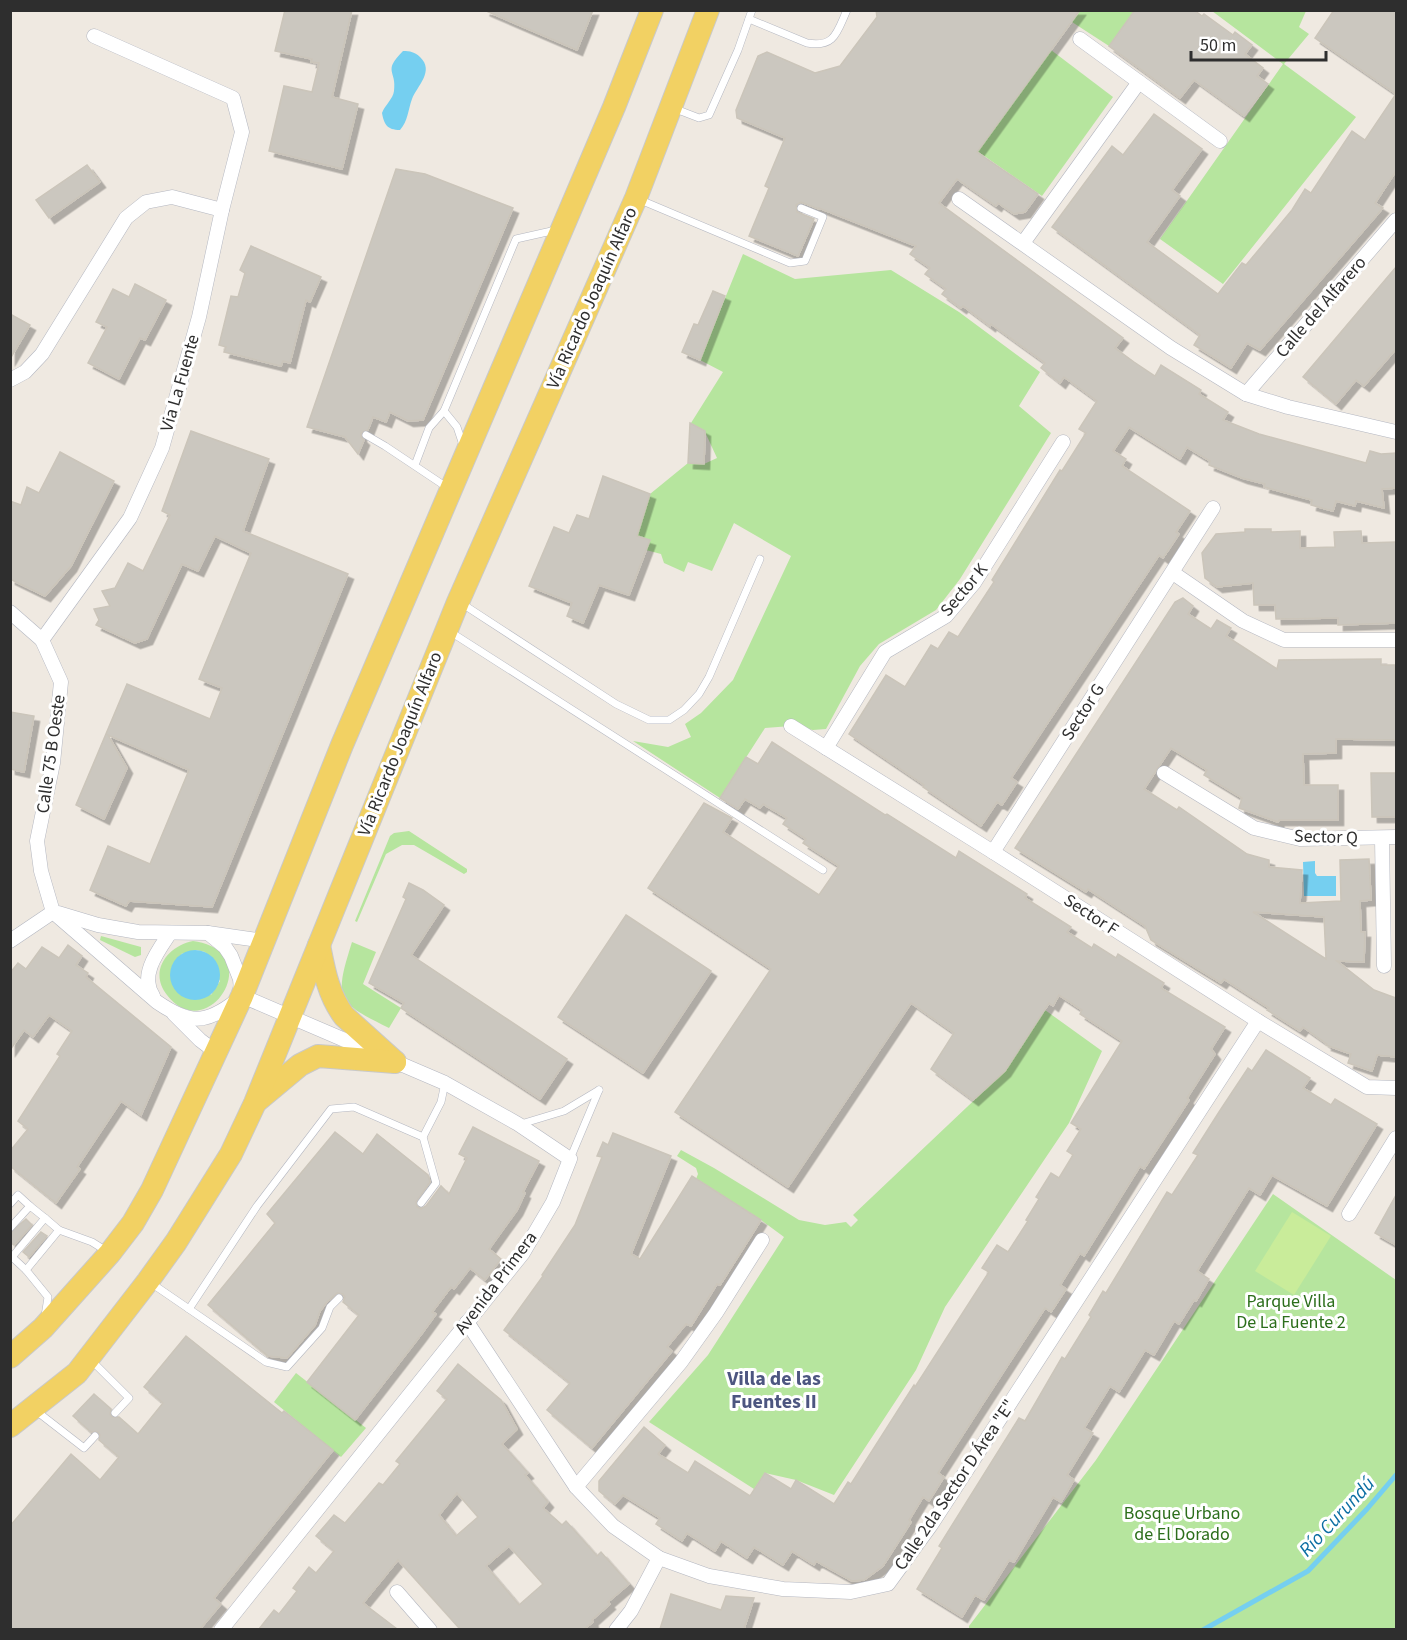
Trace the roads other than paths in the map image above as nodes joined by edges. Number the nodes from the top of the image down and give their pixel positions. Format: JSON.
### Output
{"nodes":[{"id":1,"x":652,"y":10,"type":"edge"},
{"id":2,"x":708,"y":10,"type":"edge"},
{"id":3,"x":752,"y":10,"type":"edge"},
{"id":4,"x":847,"y":10,"type":"edge"},
{"id":5,"x":749,"y":19,"type":"junction"},
{"id":6,"x":94,"y":36,"type":"dead end"},
{"id":7,"x":1080,"y":39,"type":"dead end"},
{"id":8,"x":1138,"y":82,"type":"junction"},
{"id":9,"x":671,"y":107,"type":"junction"},
{"id":10,"x":1220,"y":141,"type":"dead end"},
{"id":11,"x":636,"y":198,"type":"junction"},
{"id":12,"x":959,"y":199,"type":"dead end"},
{"id":13,"x":801,"y":208,"type":"dead end"},
{"id":14,"x":222,"y":210,"type":"junction"},
{"id":15,"x":1396,"y":220,"type":"edge"},
{"id":16,"x":562,"y":229,"type":"junction"},
{"id":17,"x":1023,"y":243,"type":"junction"},
{"id":18,"x":10,"y":380,"type":"edge"},
{"id":19,"x":1246,"y":394,"type":"junction"},
{"id":20,"x":444,"y":411,"type":"junction"},
{"id":21,"x":1396,"y":432,"type":"edge"},
{"id":22,"x":366,"y":435,"type":"dead end"},
{"id":23,"x":1063,"y":442,"type":"dead end"},
{"id":24,"x":465,"y":452,"type":"junction"},
{"id":25,"x":415,"y":465,"type":"junction"},
{"id":26,"x":450,"y":489,"type":"junction"},
{"id":27,"x":1213,"y":508,"type":"dead end"},
{"id":28,"x":760,"y":559,"type":"dead end"},
{"id":29,"x":1173,"y":573,"type":"junction"},
{"id":30,"x":458,"y":602,"type":"junction"},
{"id":31,"x":10,"y":612,"type":"edge"},
{"id":32,"x":447,"y":630,"type":"junction"},
{"id":33,"x":42,"y":640,"type":"junction"},
{"id":34,"x":1396,"y":640,"type":"edge"},
{"id":35,"x":791,"y":726,"type":"dead end"},
{"id":36,"x":826,"y":748,"type":"junction"},
{"id":37,"x":1164,"y":773,"type":"dead end"},
{"id":38,"x":1389,"y":837,"type":"edge"},
{"id":39,"x":993,"y":852,"type":"junction"},
{"id":40,"x":823,"y":870,"type":"dead end"},
{"id":41,"x":54,"y":912,"type":"junction"},
{"id":42,"x":170,"y":933,"type":"junction"},
{"id":43,"x":208,"y":933,"type":"junction"},
{"id":44,"x":10,"y":941,"type":"edge"},
{"id":45,"x":265,"y":941,"type":"junction"},
{"id":46,"x":319,"y":945,"type":"junction"},
{"id":47,"x":1384,"y":966,"type":"dead end"},
{"id":48,"x":242,"y":996,"type":"junction"},
{"id":49,"x":157,"y":1002,"type":"junction"},
{"id":50,"x":173,"y":1013,"type":"junction"},
{"id":51,"x":290,"y":1016,"type":"junction"},
{"id":52,"x":1258,"y":1021,"type":"junction"},
{"id":53,"x":217,"y":1053,"type":"junction"},
{"id":54,"x":395,"y":1062,"type":"junction"},
{"id":55,"x":445,"y":1083,"type":"junction"},
{"id":56,"x":1396,"y":1088,"type":"edge"},
{"id":57,"x":255,"y":1103,"type":"junction"},
{"id":58,"x":518,"y":1124,"type":"junction"},
{"id":59,"x":423,"y":1137,"type":"junction"},
{"id":60,"x":1396,"y":1138,"type":"edge"},
{"id":61,"x":570,"y":1158,"type":"junction"},
{"id":62,"x":421,"y":1203,"type":"dead end"},
{"id":63,"x":10,"y":1204,"type":"edge"},
{"id":64,"x":30,"y":1206,"type":"junction"},
{"id":65,"x":1349,"y":1214,"type":"dead end"},
{"id":66,"x":45,"y":1218,"type":"junction"},
{"id":67,"x":10,"y":1228,"type":"edge"},
{"id":68,"x":59,"y":1230,"type":"junction"},
{"id":69,"x":762,"y":1240,"type":"dead end"},
{"id":70,"x":110,"y":1253,"type":"junction"},
{"id":71,"x":11,"y":1256,"type":"edge"},
{"id":72,"x":26,"y":1270,"type":"junction"},
{"id":73,"x":148,"y":1281,"type":"junction"},
{"id":74,"x":339,"y":1298,"type":"dead end"},
{"id":75,"x":189,"y":1309,"type":"junction"},
{"id":76,"x":467,"y":1322,"type":"junction"},
{"id":77,"x":43,"y":1328,"type":"junction"},
{"id":78,"x":10,"y":1357,"type":"edge"},
{"id":79,"x":89,"y":1357,"type":"junction"},
{"id":80,"x":33,"y":1408,"type":"junction"},
{"id":81,"x":115,"y":1413,"type":"dead end"},
{"id":82,"x":10,"y":1426,"type":"edge"},
{"id":83,"x":95,"y":1436,"type":"dead end"},
{"id":84,"x":576,"y":1487,"type":"junction"},
{"id":85,"x":659,"y":1558,"type":"junction"},
{"id":86,"x":397,"y":1592,"type":"dead end"},
{"id":87,"x":221,"y":1629,"type":"edge"},
{"id":88,"x":430,"y":1629,"type":"edge"},
{"id":89,"x":616,"y":1629,"type":"edge"}],
"edges":[{"from":1,"to":16,"type":"main road"},
{"from":2,"to":9,"type":"main road","name":"Vía Ricardo Joaquín Alfaro"},
{"from":3,"to":5,"type":"lane"},
{"from":4,"to":5,"type":"lane"},
{"from":5,"to":9,"type":"lane"},
{"from":6,"to":14,"type":"street","name":"Via La Fuente"},
{"from":7,"to":8,"type":"street"},
{"from":8,"to":10,"type":"street"},
{"from":8,"to":17,"type":"street"},
{"from":9,"to":11,"type":"main road","name":"Vía Ricardo Joaquín Alfaro"},
{"from":11,"to":13,"type":"lane"},
{"from":11,"to":30,"type":"main road","name":"Vía Ricardo Joaquín Alfaro"},
{"from":12,"to":17,"type":"street"},
{"from":14,"to":18,"type":"street"},
{"from":14,"to":33,"type":"street","name":"Via La Fuente"},
{"from":15,"to":19,"type":"street","name":"Calle del Alfarero"},
{"from":16,"to":20,"type":"lane"},
{"from":16,"to":24,"type":"main road"},
{"from":17,"to":19,"type":"street"},
{"from":19,"to":21,"type":"street"},
{"from":20,"to":24,"type":"lane"},
{"from":20,"to":25,"type":"lane"},
{"from":22,"to":25,"type":"lane"},
{"from":23,"to":36,"type":"street","name":"Sector K"},
{"from":24,"to":26,"type":"main road"},
{"from":25,"to":26,"type":"lane"},
{"from":26,"to":45,"type":"main road"},
{"from":27,"to":29,"type":"street","name":"Sector G"},
{"from":28,"to":30,"type":"lane"},
{"from":29,"to":34,"type":"street"},
{"from":29,"to":39,"type":"street","name":"Sector G"},
{"from":30,"to":32,"type":"main road","name":"Vía Ricardo Joaquín Alfaro"},
{"from":31,"to":33,"type":"street","name":"Calle 75 B Oeste"},
{"from":32,"to":40,"type":"lane"},
{"from":32,"to":46,"type":"main road","name":"Vía Ricardo Joaquín Alfaro"},
{"from":33,"to":41,"type":"street","name":"Calle 75 B Oeste"},
{"from":35,"to":36,"type":"street","name":"Sector F"},
{"from":36,"to":39,"type":"street","name":"Sector F"},
{"from":37,"to":38,"type":"street","name":"Sector Q"},
{"from":38,"to":47,"type":"street"},
{"from":39,"to":52,"type":"street","name":"Sector F"},
{"from":41,"to":42,"type":"street"},
{"from":41,"to":44,"type":"street"},
{"from":41,"to":49,"type":"street"},
{"from":42,"to":43,"type":"street"},
{"from":42,"to":49,"type":"street"},
{"from":43,"to":45,"type":"street"},
{"from":43,"to":48,"type":"street"},
{"from":45,"to":48,"type":"main road"},
{"from":46,"to":51,"type":"main road","name":"Vía Ricardo Joaquín Alfaro"},
{"from":46,"to":54,"type":"main road"},
{"from":48,"to":50,"type":"street"},
{"from":48,"to":51,"type":"street"},
{"from":48,"to":53,"type":"main road"},
{"from":49,"to":50,"type":"street"},
{"from":50,"to":53,"type":"street"},
{"from":51,"to":54,"type":"street"},
{"from":51,"to":57,"type":"main road","name":"Vía Ricardo Joaquín Alfaro"},
{"from":52,"to":56,"type":"street","name":"Sector F"},
{"from":52,"to":85,"type":"street","name":"Calle 2da Sector D Área \"E\""},
{"from":53,"to":70,"type":"main road"},
{"from":54,"to":55,"type":"street"},
{"from":54,"to":57,"type":"main road"},
{"from":55,"to":58,"type":"street"},
{"from":55,"to":59,"type":"lane"},
{"from":57,"to":73,"type":"main road","name":"Vía Ricardo Joaquín Alfaro"},
{"from":58,"to":61,"type":"street"},
{"from":58,"to":61,"type":"lane"},
{"from":59,"to":62,"type":"lane"},
{"from":59,"to":75,"type":"lane"},
{"from":60,"to":65,"type":"street"},
{"from":61,"to":76,"type":"street","name":"Avenida Primera"},
{"from":63,"to":64,"type":"lane"},
{"from":64,"to":66,"type":"lane"},
{"from":64,"to":67,"type":"lane"},
{"from":66,"to":68,"type":"lane"},
{"from":66,"to":71,"type":"lane"},
{"from":68,"to":70,"type":"lane"},
{"from":68,"to":72,"type":"lane"},
{"from":69,"to":84,"type":"street"},
{"from":70,"to":77,"type":"main road"},
{"from":71,"to":72,"type":"lane"},
{"from":72,"to":77,"type":"lane"},
{"from":73,"to":75,"type":"lane"},
{"from":73,"to":79,"type":"main road","name":"Vía Ricardo Joaquín Alfaro"},
{"from":74,"to":75,"type":"lane"},
{"from":76,"to":84,"type":"street","name":"Calle 2da Sector D Área \"E\""},
{"from":76,"to":87,"type":"street","name":"Avenida Primera"},
{"from":77,"to":78,"type":"main road"},
{"from":79,"to":80,"type":"main road","name":"Vía Ricardo Joaquín Alfaro"},
{"from":79,"to":81,"type":"lane"},
{"from":80,"to":82,"type":"main road","name":"Vía Ricardo Joaquín Alfaro"},
{"from":80,"to":83,"type":"lane"},
{"from":84,"to":85,"type":"street","name":"Calle 2da Sector D Área \"E\""},
{"from":85,"to":89,"type":"street"},
{"from":86,"to":88,"type":"street"}]}
